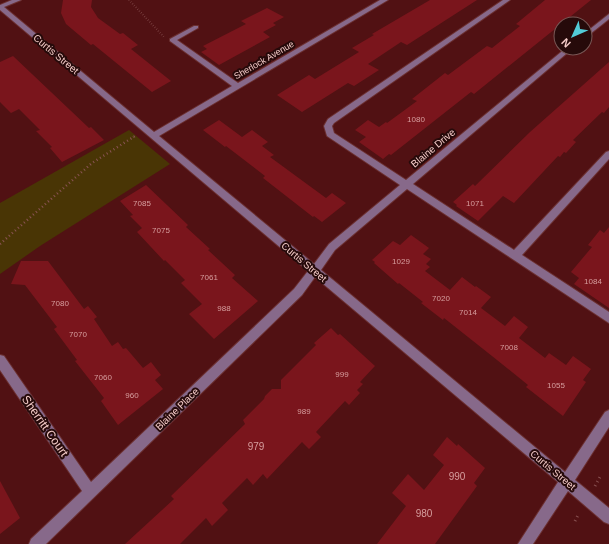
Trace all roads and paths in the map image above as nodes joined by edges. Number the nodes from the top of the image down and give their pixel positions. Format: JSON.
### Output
{"nodes":[{"id":1,"x":18,"y":0,"type":"edge"},
{"id":2,"x":129,"y":0,"type":"edge"},
{"id":3,"x":385,"y":0,"type":"edge"},
{"id":4,"x":507,"y":0,"type":"edge"},
{"id":5,"x":0,"y":7,"type":"edge"},
{"id":6,"x":609,"y":16,"type":"edge"},
{"id":7,"x":196,"y":28,"type":"dead end"},
{"id":8,"x":593,"y":29,"type":"edge"},
{"id":9,"x":172,"y":40,"type":"junction"},
{"id":10,"x":560,"y":56,"type":"edge"},
{"id":11,"x":237,"y":86,"type":"junction"},
{"id":12,"x":153,"y":136,"type":"junction"},
{"id":13,"x":130,"y":139,"type":"dead end"},
{"id":14,"x":609,"y":154,"type":"edge"},
{"id":15,"x":407,"y":184,"type":"junction"},
{"id":16,"x":0,"y":244,"type":"edge"},
{"id":17,"x":516,"y":255,"type":"junction"},
{"id":18,"x":314,"y":271,"type":"junction"},
{"id":19,"x":609,"y":318,"type":"edge"},
{"id":20,"x":0,"y":360,"type":"edge"},
{"id":21,"x":609,"y":416,"type":"edge"},
{"id":22,"x":566,"y":481,"type":"junction"},
{"id":23,"x":90,"y":492,"type":"junction"},
{"id":24,"x":609,"y":517,"type":"edge"},
{"id":25,"x":36,"y":544,"type":"edge"},
{"id":26,"x":524,"y":544,"type":"edge"}],
"edges":[{"from":1,"to":5,"type":"street"},
{"from":2,"to":9,"type":"path"},
{"from":3,"to":11,"type":"street","name":"Sherlock Avenue"},
{"from":4,"to":15,"type":"street"},
{"from":5,"to":12,"type":"street","name":"Curtis Street"},
{"from":6,"to":8,"type":"street"},
{"from":7,"to":9,"type":"street"},
{"from":9,"to":11,"type":"street"},
{"from":10,"to":15,"type":"street","name":"Blaine Drive"},
{"from":11,"to":12,"type":"street","name":"Sherlock Avenue"},
{"from":12,"to":18,"type":"street","name":"Curtis Street"},
{"from":13,"to":16,"type":"path"},
{"from":14,"to":17,"type":"street"},
{"from":15,"to":17,"type":"street"},
{"from":15,"to":18,"type":"street","name":"Blaine Drive"},
{"from":17,"to":19,"type":"street"},
{"from":18,"to":22,"type":"street","name":"Curtis Street"},
{"from":18,"to":23,"type":"street","name":"Blaine Place"},
{"from":20,"to":23,"type":"street","name":"Sherritt Court"},
{"from":21,"to":22,"type":"street"},
{"from":22,"to":24,"type":"street","name":"Curtis Street"},
{"from":22,"to":26,"type":"street"},
{"from":23,"to":25,"type":"street","name":"Blaine Place"}]}
